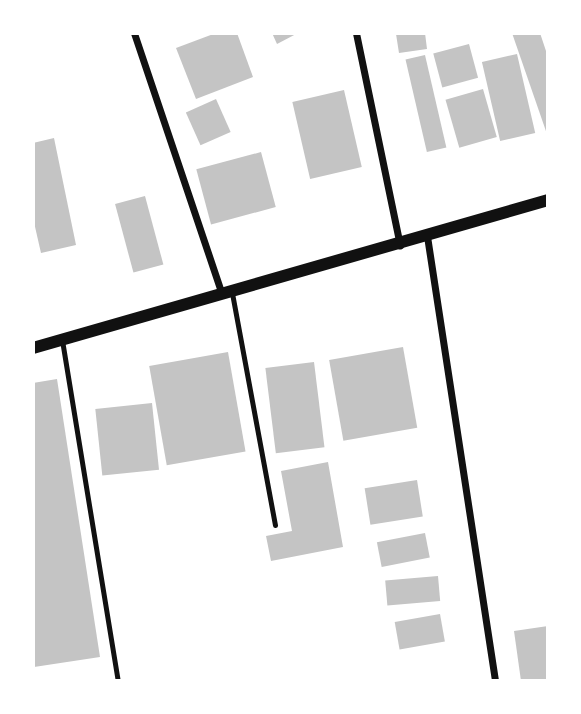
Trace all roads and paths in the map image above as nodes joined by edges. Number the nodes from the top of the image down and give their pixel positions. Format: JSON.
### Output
{"nodes":[{"id":1,"x":134,"y":33,"type":"edge"},
{"id":2,"x":356,"y":33,"type":"edge"},
{"id":3,"x":548,"y":200,"type":"edge"},
{"id":4,"x":427,"y":236,"type":"junction"},
{"id":5,"x":400,"y":244,"type":"junction"},
{"id":6,"x":227,"y":294,"type":"junction"},
{"id":7,"x":62,"y":340,"type":"junction"},
{"id":8,"x":33,"y":348,"type":"edge"},
{"id":9,"x":275,"y":526,"type":"dead end"},
{"id":10,"x":118,"y":681,"type":"edge"},
{"id":11,"x":495,"y":681,"type":"edge"}],
"edges":[{"from":1,"to":6,"type":"street"},
{"from":2,"to":5,"type":"street"},
{"from":3,"to":4,"type":"street"},
{"from":4,"to":5,"type":"street"},
{"from":4,"to":11,"type":"street"},
{"from":5,"to":6,"type":"street"},
{"from":6,"to":7,"type":"street"},
{"from":6,"to":9,"type":"lane"},
{"from":7,"to":8,"type":"street"},
{"from":7,"to":10,"type":"lane"}]}
